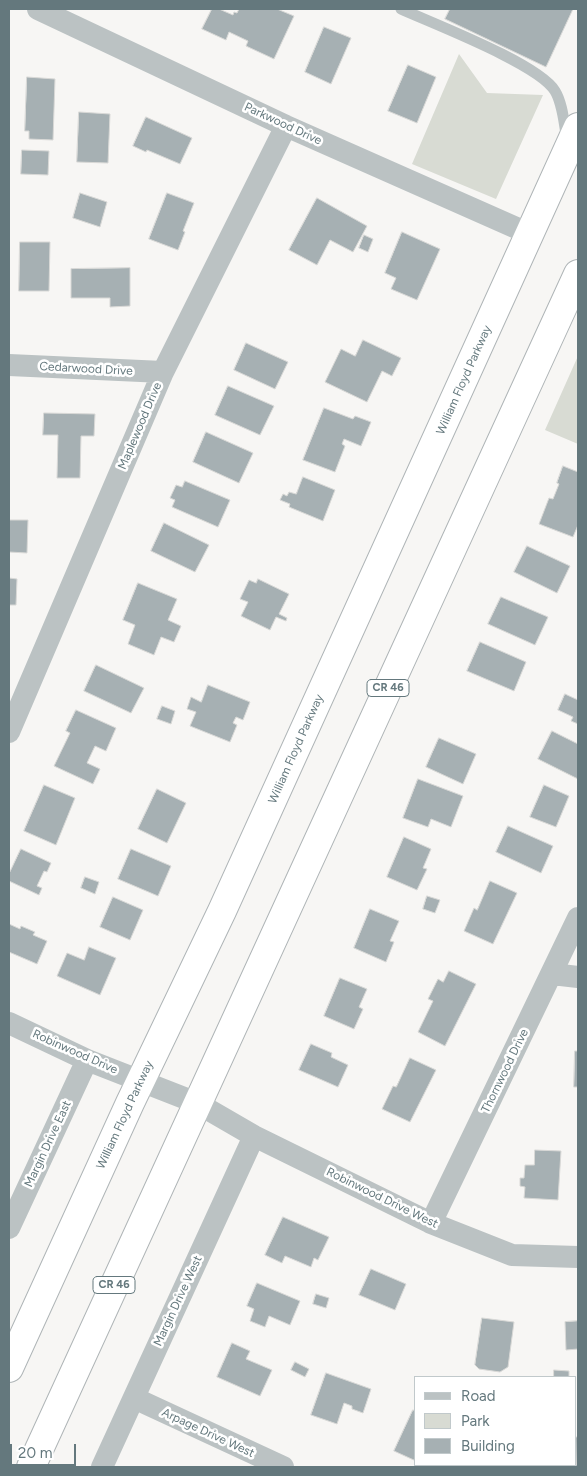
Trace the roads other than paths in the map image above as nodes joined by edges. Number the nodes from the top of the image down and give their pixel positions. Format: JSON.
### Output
{"nodes":[{"id":1,"x":38,"y":9,"type":"edge"},
{"id":2,"x":401,"y":9,"type":"edge"},
{"id":3,"x":414,"y":12,"type":"edge"},
{"id":4,"x":286,"y":126,"type":"junction"},
{"id":5,"x":573,"y":138,"type":"edge"},
{"id":6,"x":530,"y":234,"type":"junction"},
{"id":7,"x":578,"y":274,"type":"edge"},
{"id":8,"x":9,"y":365,"type":"edge"},
{"id":9,"x":163,"y":372,"type":"junction"},
{"id":10,"x":9,"y":732,"type":"edge"},
{"id":11,"x":578,"y":918,"type":"edge"},
{"id":12,"x":552,"y":974,"type":"junction"},
{"id":13,"x":578,"y":977,"type":"edge"},
{"id":14,"x":9,"y":1023,"type":"edge"},
{"id":15,"x":87,"y":1060,"type":"junction"},
{"id":16,"x":141,"y":1081,"type":"junction"},
{"id":17,"x":197,"y":1103,"type":"junction"},
{"id":18,"x":254,"y":1136,"type":"junction"},
{"id":19,"x":430,"y":1223,"type":"junction"},
{"id":20,"x":9,"y":1228,"type":"edge"},
{"id":21,"x":578,"y":1257,"type":"edge"},
{"id":22,"x":9,"y":1368,"type":"edge"},
{"id":23,"x":134,"y":1398,"type":"junction"},
{"id":24,"x":31,"y":1467,"type":"edge"},
{"id":25,"x":102,"y":1467,"type":"edge"},
{"id":26,"x":283,"y":1467,"type":"edge"}],
"edges":[{"from":1,"to":4,"type":"street","name":"Parkwood Drive"},
{"from":2,"to":3,"type":"lane"},
{"from":3,"to":5,"type":"lane"},
{"from":4,"to":6,"type":"street","name":"Parkwood Drive"},
{"from":4,"to":9,"type":"street","name":"Maplewood Drive"},
{"from":5,"to":6,"type":"highway","name":"William Floyd Parkway"},
{"from":6,"to":16,"type":"highway","name":"William Floyd Parkway"},
{"from":7,"to":17,"type":"highway","number":"CR 46"},
{"from":8,"to":9,"type":"street","name":"Cedarwood Drive"},
{"from":9,"to":10,"type":"street","name":"Maplewood Drive"},
{"from":11,"to":12,"type":"street","name":"Thornwood Drive"},
{"from":12,"to":13,"type":"street"},
{"from":12,"to":19,"type":"street","name":"Thornwood Drive"},
{"from":14,"to":15,"type":"street","name":"Robinwood Drive"},
{"from":15,"to":16,"type":"street","name":"Robinwood Drive"},
{"from":15,"to":20,"type":"street","name":"Margin Drive East"},
{"from":16,"to":17,"type":"street","name":"Robinwood Drive"},
{"from":16,"to":22,"type":"highway","name":"William Floyd Parkway"},
{"from":17,"to":18,"type":"street","name":"Robinwood Drive West"},
{"from":17,"to":24,"type":"highway","number":"CR 46"},
{"from":18,"to":19,"type":"street","name":"Robinwood Drive West"},
{"from":18,"to":23,"type":"street","name":"Margin Drive West"},
{"from":19,"to":21,"type":"street","name":"Robinwood Drive West"},
{"from":23,"to":25,"type":"street","name":"Margin Drive West"},
{"from":23,"to":26,"type":"street","name":"Arpage Drive West"}]}
